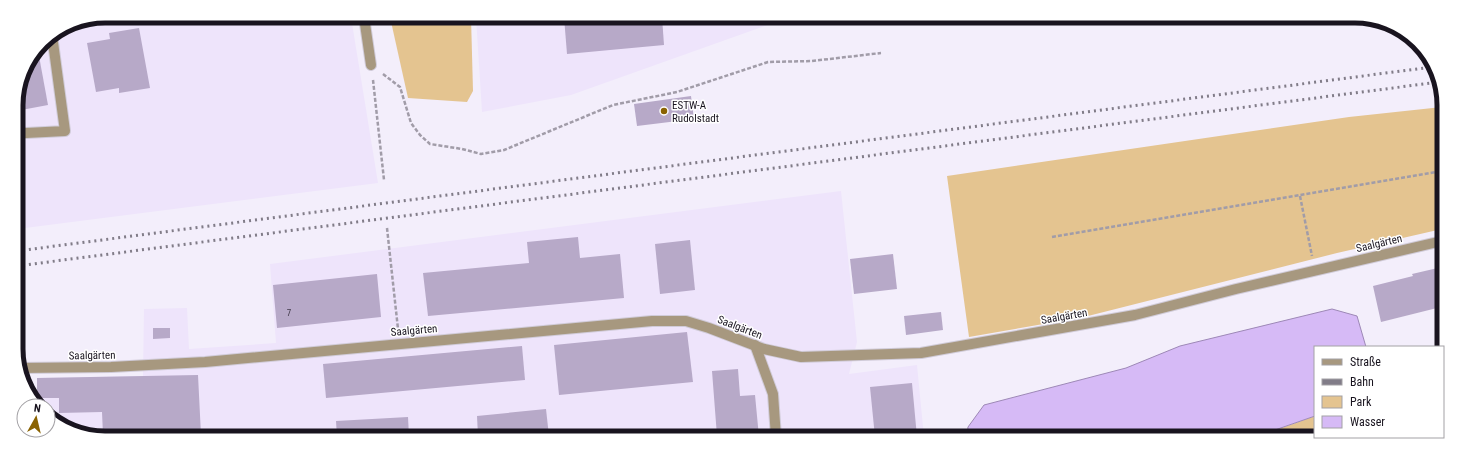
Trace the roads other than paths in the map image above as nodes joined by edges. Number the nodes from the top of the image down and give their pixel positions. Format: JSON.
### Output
{"nodes":[{"id":1,"x":365,"y":23,"type":"edge"},
{"id":2,"x":53,"y":42,"type":"edge"},
{"id":3,"x":371,"y":65,"type":"road end"},
{"id":4,"x":23,"y":133,"type":"edge"},
{"id":5,"x":1437,"y":242,"type":"edge"},
{"id":6,"x":755,"y":346,"type":"junction"},
{"id":7,"x":26,"y":368,"type":"edge"},
{"id":8,"x":776,"y":431,"type":"edge"}],
"edges":[{"from":1,"to":3,"type":"street"},
{"from":2,"to":4,"type":"street"},
{"from":5,"to":6,"type":"street","name":"Saalgärten"},
{"from":6,"to":7,"type":"street","name":"Saalgärten"},
{"from":6,"to":8,"type":"street"}]}
